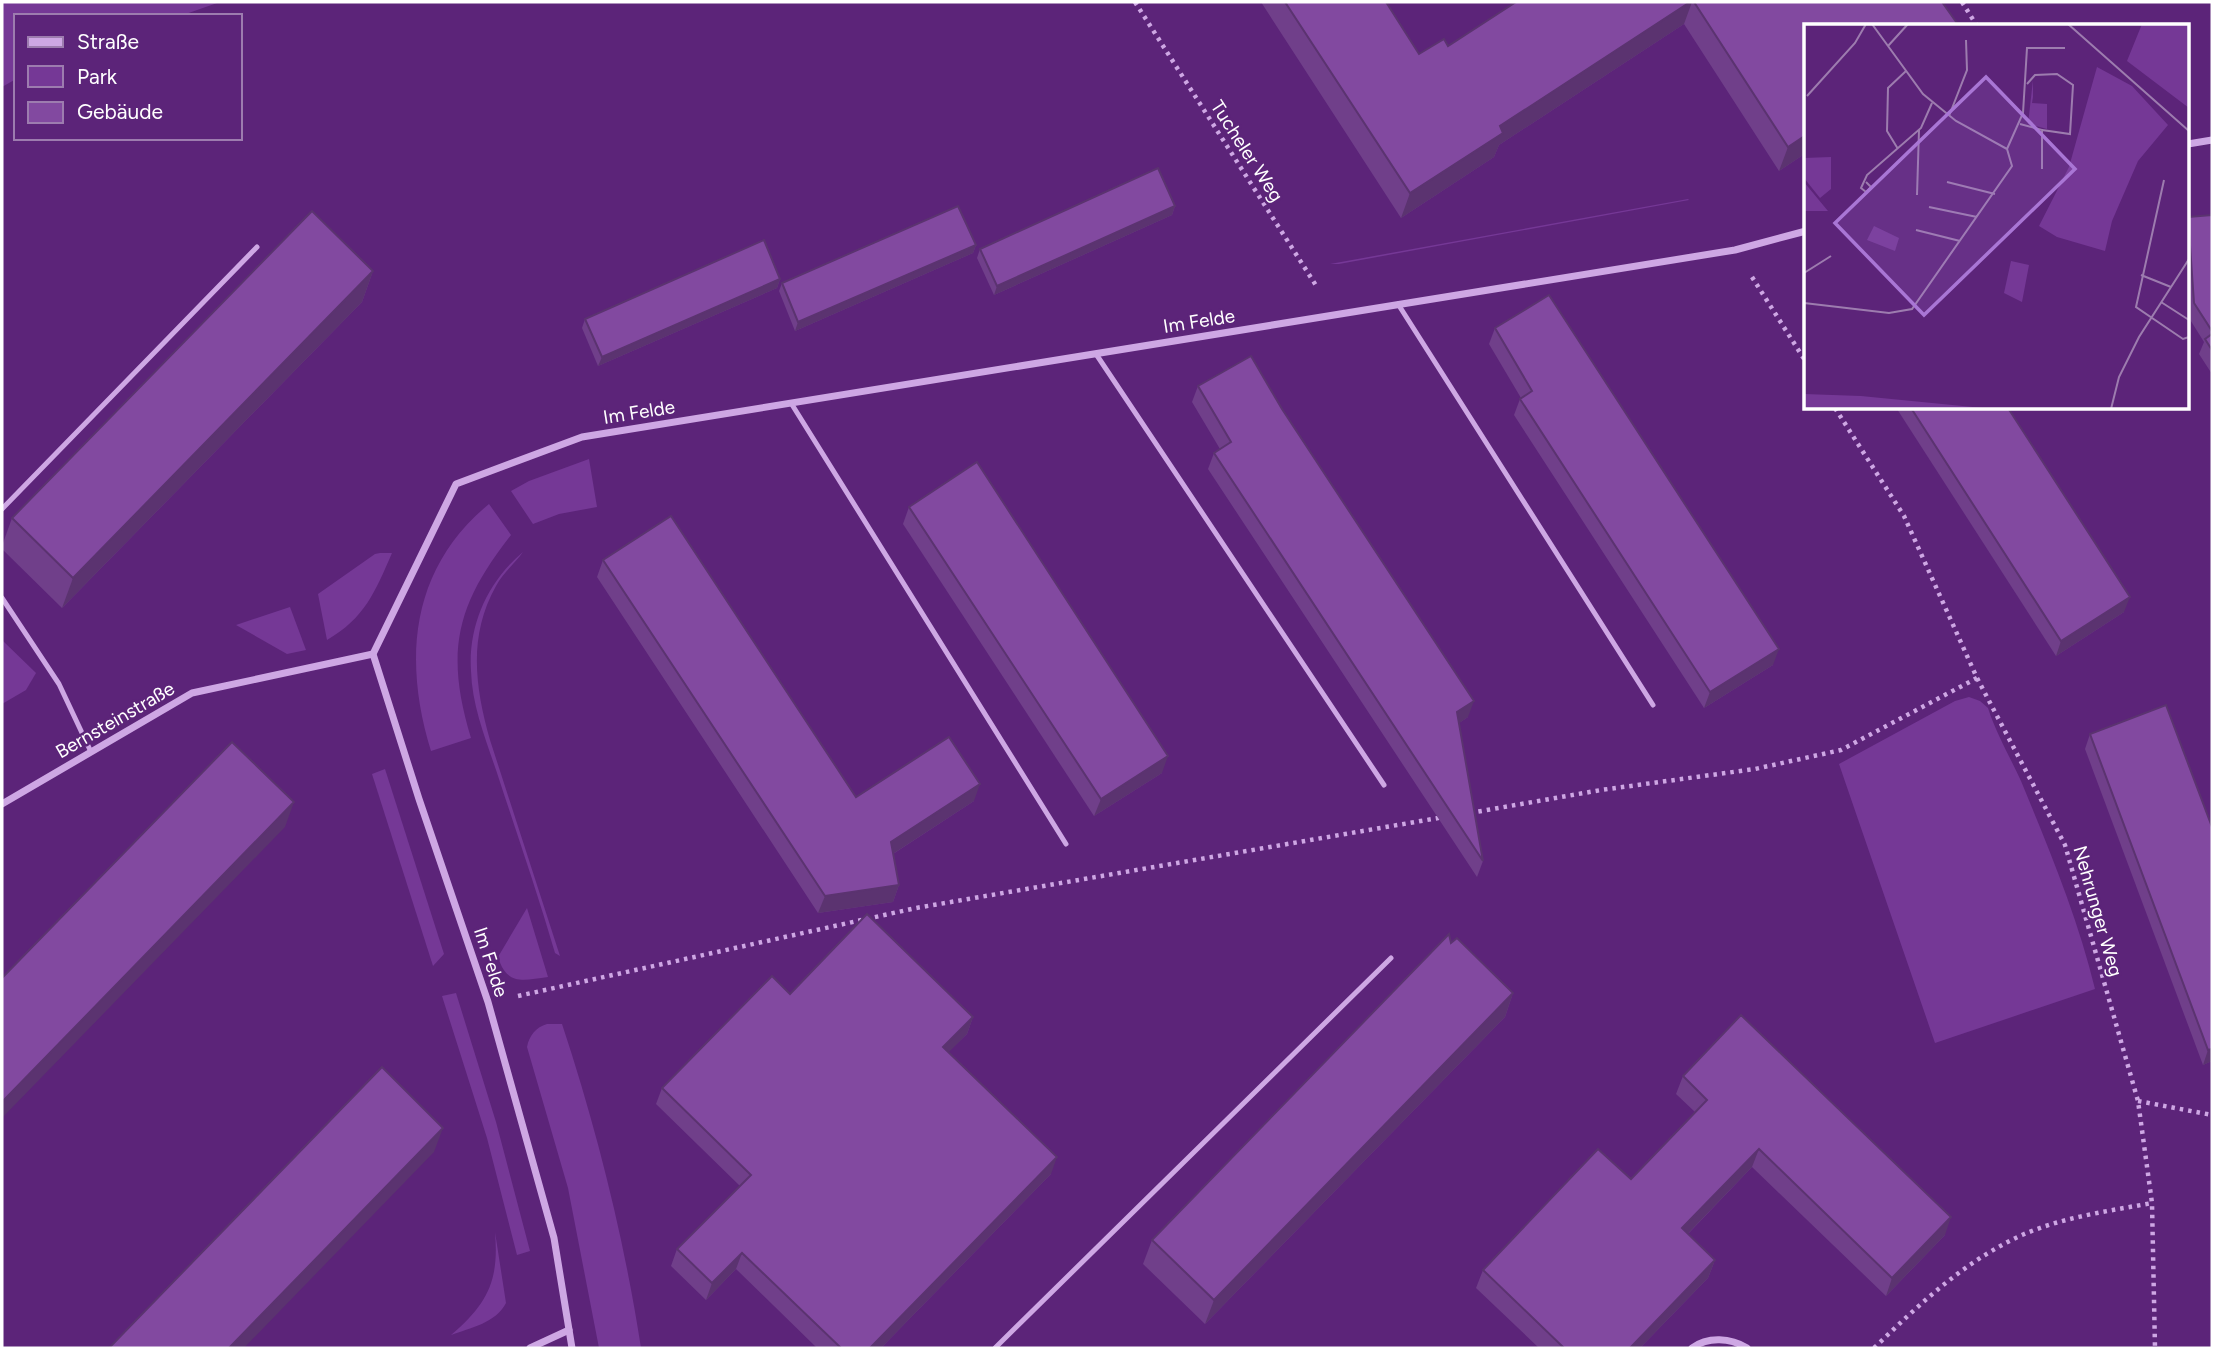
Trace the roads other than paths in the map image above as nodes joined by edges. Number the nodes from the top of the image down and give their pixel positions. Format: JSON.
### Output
{"nodes":[{"id":1,"x":2212,"y":140,"type":"edge"},
{"id":2,"x":2190,"y":144,"type":"edge"},
{"id":3,"x":1804,"y":232,"type":"edge"},
{"id":4,"x":257,"y":247,"type":"dead end"},
{"id":5,"x":1398,"y":304,"type":"junction"},
{"id":6,"x":1096,"y":354,"type":"junction"},
{"id":7,"x":791,"y":403,"type":"junction"},
{"id":8,"x":2,"y":509,"type":"edge"},
{"id":9,"x":2,"y":598,"type":"edge"},
{"id":10,"x":373,"y":654,"type":"junction"},
{"id":11,"x":1653,"y":705,"type":"dead end"},
{"id":12,"x":91,"y":752,"type":"junction"},
{"id":13,"x":1384,"y":785,"type":"dead end"},
{"id":14,"x":2,"y":804,"type":"edge"},
{"id":15,"x":1066,"y":844,"type":"dead end"},
{"id":16,"x":1391,"y":958,"type":"dead end"},
{"id":17,"x":569,"y":1330,"type":"junction"},
{"id":18,"x":530,"y":1348,"type":"edge"},
{"id":19,"x":572,"y":1348,"type":"edge"},
{"id":20,"x":995,"y":1348,"type":"edge"},
{"id":21,"x":1692,"y":1348,"type":"edge"},
{"id":22,"x":1747,"y":1348,"type":"edge"}],
"edges":[{"from":1,"to":2,"type":"street"},
{"from":3,"to":5,"type":"street","name":"Im Felde"},
{"from":4,"to":8,"type":"lane"},
{"from":5,"to":6,"type":"street","name":"Im Felde"},
{"from":5,"to":11,"type":"lane"},
{"from":6,"to":7,"type":"street","name":"Im Felde"},
{"from":6,"to":13,"type":"lane"},
{"from":7,"to":10,"type":"street","name":"Im Felde"},
{"from":7,"to":15,"type":"lane"},
{"from":9,"to":12,"type":"lane"},
{"from":10,"to":12,"type":"street","name":"Bernsteinstraße"},
{"from":10,"to":17,"type":"street","name":"Im Felde"},
{"from":12,"to":14,"type":"street","name":"Bernsteinstraße"},
{"from":16,"to":20,"type":"lane"},
{"from":17,"to":18,"type":"street"},
{"from":17,"to":19,"type":"street","name":"Im Felde"},
{"from":21,"to":22,"type":"street"}]}
